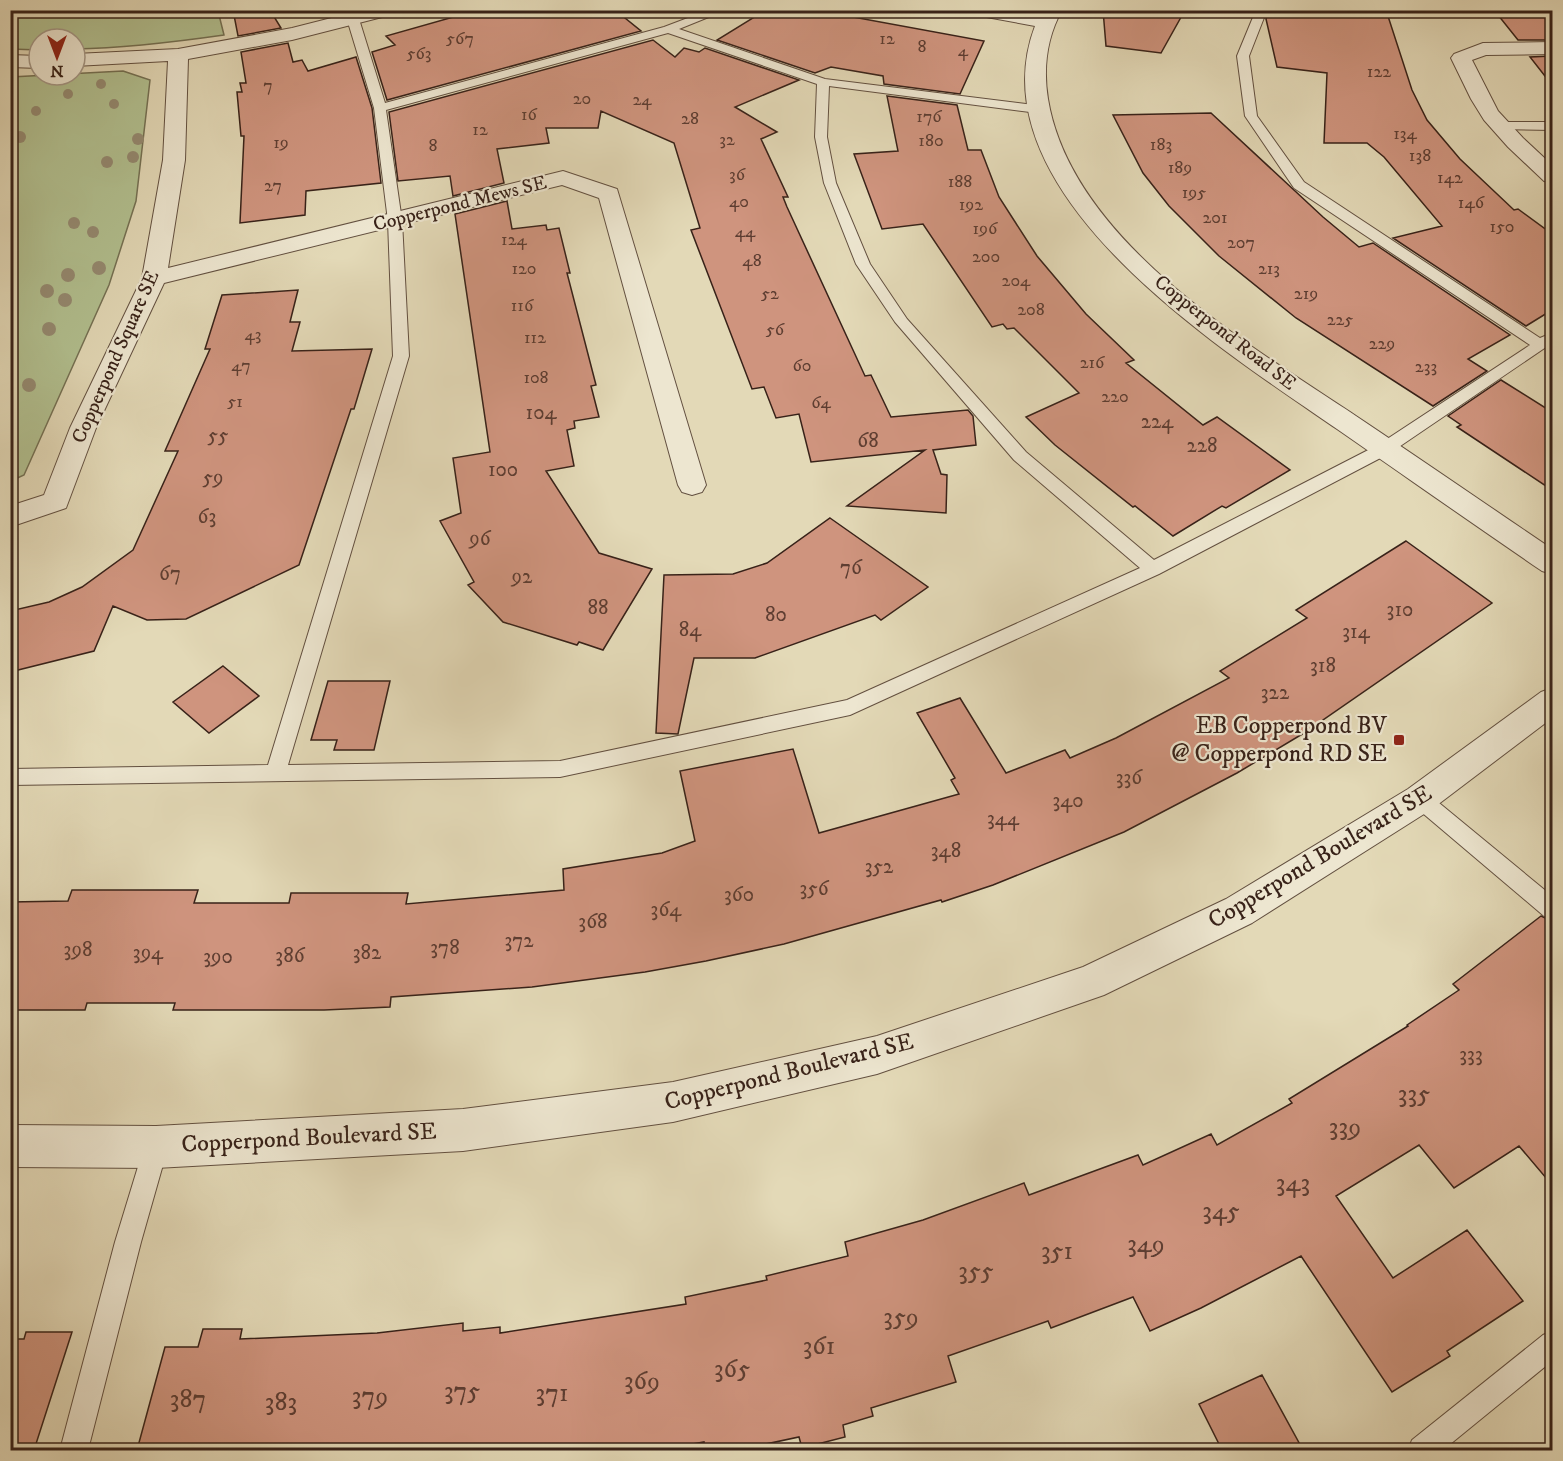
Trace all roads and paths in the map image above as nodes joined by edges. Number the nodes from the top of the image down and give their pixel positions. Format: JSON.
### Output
{"nodes":[{"id":1,"x":387,"y":10,"type":"edge"},
{"id":2,"x":721,"y":10,"type":"edge"},
{"id":3,"x":981,"y":10,"type":"edge"},
{"id":4,"x":1262,"y":10,"type":"edge"},
{"id":5,"x":1049,"y":16,"type":"edge"},
{"id":6,"x":352,"y":19,"type":"junction"},
{"id":7,"x":668,"y":29,"type":"junction"},
{"id":8,"x":1552,"y":48,"type":"edge"},
{"id":9,"x":178,"y":55,"type":"junction"},
{"id":10,"x":87,"y":59,"type":"edge"},
{"id":11,"x":10,"y":61,"type":"edge"},
{"id":12,"x":27,"y":62,"type":"edge"},
{"id":13,"x":823,"y":82,"type":"junction"},
{"id":14,"x":380,"y":108,"type":"junction"},
{"id":15,"x":1038,"y":109,"type":"junction"},
{"id":16,"x":1500,"y":126,"type":"junction"},
{"id":17,"x":1552,"y":126,"type":"edge"},
{"id":18,"x":1552,"y":176,"type":"edge"},
{"id":19,"x":395,"y":220,"type":"junction"},
{"id":20,"x":154,"y":278,"type":"junction"},
{"id":21,"x":1546,"y":341,"type":"edge"},
{"id":22,"x":1384,"y":449,"type":"junction"},
{"id":23,"x":692,"y":485,"type":"dead end"},
{"id":24,"x":10,"y":517,"type":"edge"},
{"id":25,"x":1552,"y":563,"type":"edge"},
{"id":26,"x":1153,"y":569,"type":"junction"},
{"id":27,"x":1552,"y":701,"type":"edge"},
{"id":28,"x":275,"y":773,"type":"junction"},
{"id":29,"x":10,"y":777,"type":"edge"},
{"id":30,"x":1420,"y":799,"type":"junction"},
{"id":31,"x":1552,"y":909,"type":"edge"},
{"id":32,"x":10,"y":1146,"type":"edge"},
{"id":33,"x":156,"y":1147,"type":"junction"},
{"id":34,"x":1552,"y":1344,"type":"edge"},
{"id":35,"x":74,"y":1450,"type":"edge"},
{"id":36,"x":1422,"y":1450,"type":"edge"}],
"edges":[{"from":1,"to":6,"type":"street"},
{"from":2,"to":7,"type":"lane"},
{"from":3,"to":5,"type":"street"},
{"from":4,"to":21,"type":"lane"},
{"from":5,"to":15,"type":"street","name":"Copperpond Road SE"},
{"from":6,"to":9,"type":"street"},
{"from":6,"to":14,"type":"lane"},
{"from":7,"to":13,"type":"lane"},
{"from":7,"to":14,"type":"lane"},
{"from":8,"to":16,"type":"street"},
{"from":9,"to":10,"type":"street"},
{"from":9,"to":20,"type":"street","name":"Copperpond Square SE"},
{"from":11,"to":12,"type":"street"},
{"from":13,"to":15,"type":"lane"},
{"from":13,"to":26,"type":"lane"},
{"from":14,"to":19,"type":"lane"},
{"from":15,"to":22,"type":"street","name":"Copperpond Road SE"},
{"from":16,"to":17,"type":"lane"},
{"from":16,"to":18,"type":"street"},
{"from":19,"to":20,"type":"street","name":"Copperpond Mews SE"},
{"from":19,"to":23,"type":"street","name":"Copperpond Mews SE"},
{"from":19,"to":28,"type":"lane"},
{"from":20,"to":24,"type":"street","name":"Copperpond Square SE"},
{"from":21,"to":22,"type":"lane"},
{"from":22,"to":25,"type":"street","name":"Copperpond Road SE"},
{"from":22,"to":26,"type":"lane"},
{"from":26,"to":28,"type":"lane"},
{"from":27,"to":30,"type":"street","name":"Copperpond Boulevard SE"},
{"from":28,"to":29,"type":"lane"},
{"from":30,"to":31,"type":"lane"},
{"from":30,"to":33,"type":"street","name":"Copperpond Boulevard SE"},
{"from":32,"to":33,"type":"street","name":"Copperpond Boulevard SE"},
{"from":33,"to":35,"type":"lane"},
{"from":34,"to":36,"type":"lane"}]}
